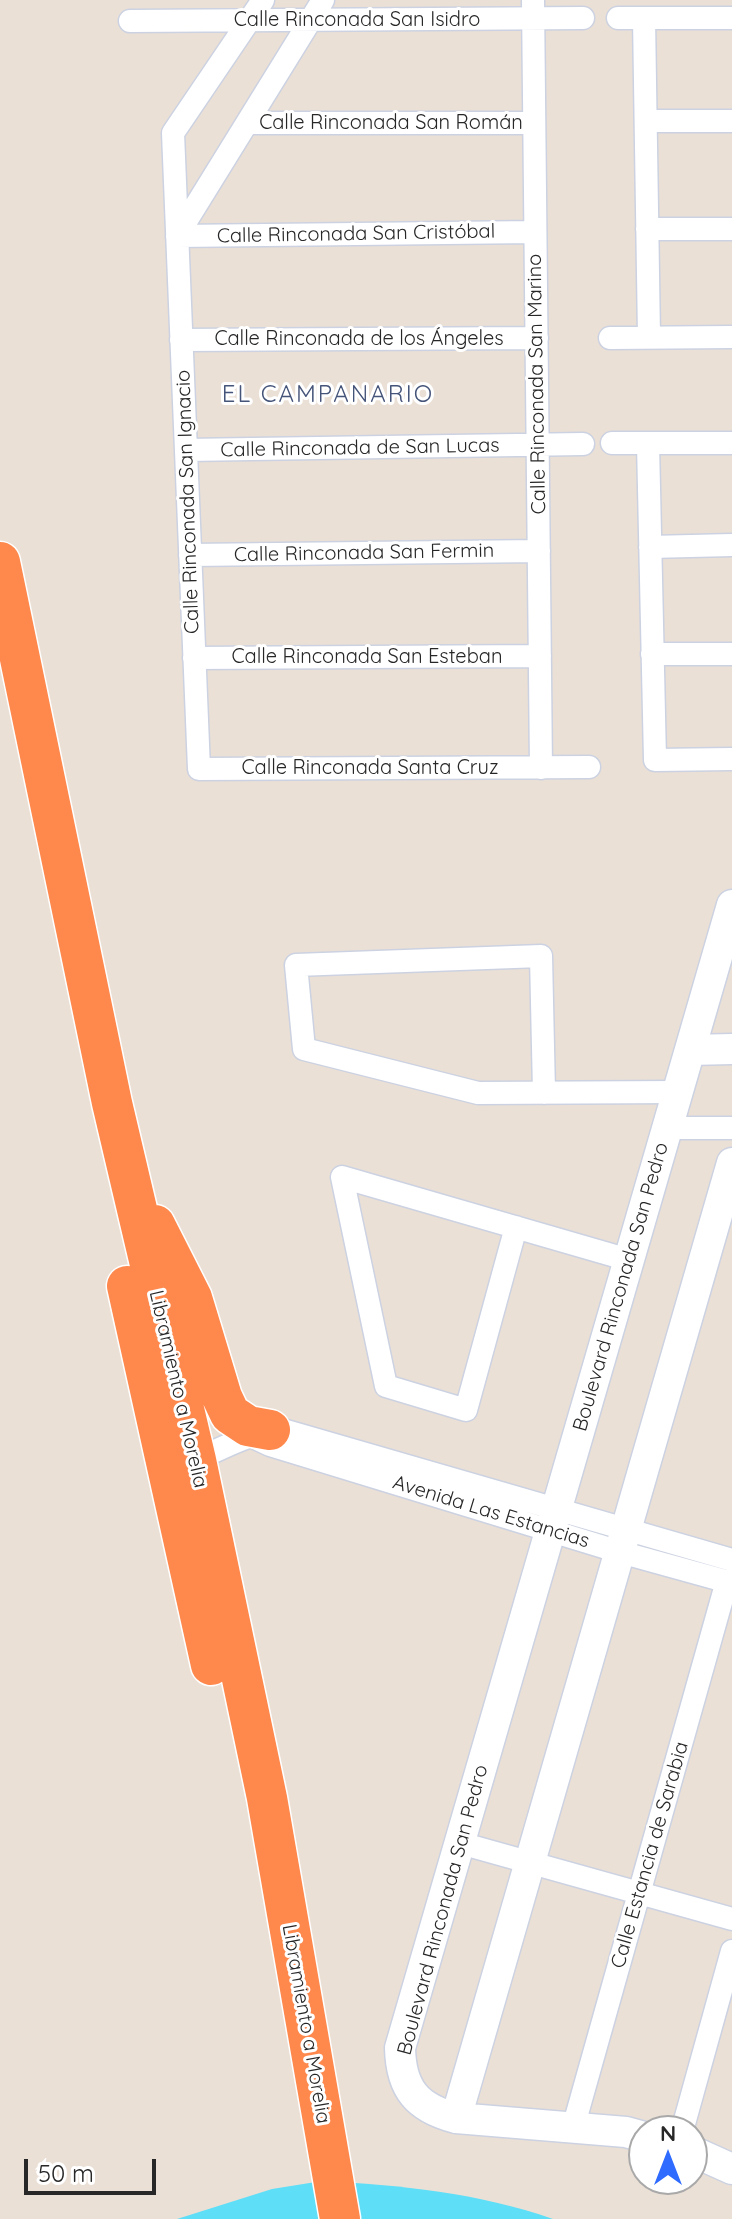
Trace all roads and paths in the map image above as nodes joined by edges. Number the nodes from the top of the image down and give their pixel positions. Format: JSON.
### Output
{"nodes":[{"id":1,"x":263,"y":0,"type":"edge"},
{"id":2,"x":323,"y":0,"type":"edge"},
{"id":3,"x":533,"y":9,"type":"edge"},
{"id":4,"x":583,"y":18,"type":"dead end"},
{"id":5,"x":618,"y":18,"type":"dead end"},
{"id":6,"x":644,"y":18,"type":"junction"},
{"id":7,"x":732,"y":18,"type":"edge"},
{"id":8,"x":250,"y":20,"type":"junction"},
{"id":9,"x":311,"y":20,"type":"junction"},
{"id":10,"x":130,"y":21,"type":"dead end"},
{"id":11,"x":646,"y":121,"type":"junction"},
{"id":12,"x":732,"y":121,"type":"edge"},
{"id":13,"x":247,"y":123,"type":"junction"},
{"id":14,"x":534,"y":123,"type":"junction"},
{"id":15,"x":647,"y":229,"type":"junction"},
{"id":16,"x":732,"y":229,"type":"edge"},
{"id":17,"x":535,"y":232,"type":"junction"},
{"id":18,"x":177,"y":236,"type":"junction"},
{"id":19,"x":649,"y":337,"type":"junction"},
{"id":20,"x":732,"y":337,"type":"edge"},
{"id":21,"x":537,"y":338,"type":"junction"},
{"id":22,"x":610,"y":338,"type":"dead end"},
{"id":23,"x":181,"y":340,"type":"junction"},
{"id":24,"x":612,"y":443,"type":"dead end"},
{"id":25,"x":648,"y":443,"type":"junction"},
{"id":26,"x":732,"y":443,"type":"edge"},
{"id":27,"x":583,"y":444,"type":"dead end"},
{"id":28,"x":538,"y":445,"type":"junction"},
{"id":29,"x":186,"y":450,"type":"junction"},
{"id":30,"x":732,"y":545,"type":"edge"},
{"id":31,"x":650,"y":547,"type":"junction"},
{"id":32,"x":539,"y":551,"type":"junction"},
{"id":33,"x":190,"y":555,"type":"junction"},
{"id":34,"x":0,"y":562,"type":"edge"},
{"id":35,"x":652,"y":654,"type":"junction"},
{"id":36,"x":732,"y":654,"type":"edge"},
{"id":37,"x":540,"y":656,"type":"junction"},
{"id":38,"x":194,"y":658,"type":"junction"},
{"id":39,"x":0,"y":695,"type":"edge"},
{"id":40,"x":732,"y":759,"type":"edge"},
{"id":41,"x":589,"y":767,"type":"dead end"},
{"id":42,"x":541,"y":768,"type":"junction"},
{"id":43,"x":199,"y":769,"type":"joint"},
{"id":44,"x":732,"y":905,"type":"edge"},
{"id":45,"x":732,"y":1049,"type":"edge"},
{"id":46,"x":690,"y":1050,"type":"junction"},
{"id":47,"x":678,"y":1092,"type":"junction"},
{"id":48,"x":544,"y":1093,"type":"junction"},
{"id":49,"x":667,"y":1128,"type":"junction"},
{"id":50,"x":732,"y":1128,"type":"edge"},
{"id":51,"x":732,"y":1163,"type":"edge"},
{"id":52,"x":127,"y":1170,"type":"junction"},
{"id":53,"x":516,"y":1227,"type":"junction"},
{"id":54,"x":629,"y":1260,"type":"junction"},
{"id":55,"x":261,"y":1433,"type":"junction"},
{"id":56,"x":196,"y":1460,"type":"junction"},
{"id":57,"x":553,"y":1521,"type":"junction"},
{"id":58,"x":623,"y":1542,"type":"junction"},
{"id":59,"x":730,"y":1575,"type":"edge"},
{"id":60,"x":460,"y":1843,"type":"junction"},
{"id":61,"x":530,"y":1863,"type":"junction"},
{"id":62,"x":639,"y":1893,"type":"junction"},
{"id":63,"x":732,"y":1919,"type":"edge"},
{"id":64,"x":732,"y":1951,"type":"edge"},
{"id":65,"x":686,"y":2115,"type":"edge"},
{"id":66,"x":456,"y":2118,"type":"junction"},
{"id":67,"x":573,"y":2128,"type":"junction"},
{"id":68,"x":628,"y":2133,"type":"edge"},
{"id":69,"x":314,"y":2145,"type":"junction"},
{"id":70,"x":708,"y":2158,"type":"edge"},
{"id":71,"x":732,"y":2169,"type":"edge"},
{"id":72,"x":315,"y":2219,"type":"edge"},
{"id":73,"x":340,"y":2219,"type":"edge"}],
"edges":[{"from":1,"to":8,"type":"street","name":"Calle Rinconada San Ignacio"},
{"from":2,"to":9,"type":"street"},
{"from":3,"to":4,"type":"street","name":"Calle Rinconada San Isidro"},
{"from":3,"to":9,"type":"street","name":"Calle Rinconada San Isidro"},
{"from":3,"to":14,"type":"street","name":"Calle Rinconada San Marino"},
{"from":5,"to":6,"type":"street"},
{"from":6,"to":7,"type":"street"},
{"from":6,"to":11,"type":"street"},
{"from":8,"to":9,"type":"street","name":"Calle Rinconada San Isidro"},
{"from":8,"to":10,"type":"street","name":"Calle Rinconada San Isidro"},
{"from":8,"to":18,"type":"street","name":"Calle Rinconada San Ignacio"},
{"from":9,"to":13,"type":"street"},
{"from":11,"to":12,"type":"street"},
{"from":11,"to":15,"type":"street"},
{"from":13,"to":14,"type":"street","name":"Calle Rinconada San Román"},
{"from":13,"to":18,"type":"street"},
{"from":14,"to":17,"type":"street","name":"Calle Rinconada San Marino"},
{"from":15,"to":16,"type":"street"},
{"from":15,"to":19,"type":"street"},
{"from":17,"to":18,"type":"street","name":"Calle Rinconada San Cristóbal"},
{"from":17,"to":21,"type":"street","name":"Calle Rinconada San Marino"},
{"from":18,"to":23,"type":"street","name":"Calle Rinconada San Ignacio"},
{"from":19,"to":20,"type":"street"},
{"from":19,"to":22,"type":"street"},
{"from":21,"to":23,"type":"street","name":"Calle Rinconada de los Ángeles"},
{"from":21,"to":28,"type":"street","name":"Calle Rinconada San Marino"},
{"from":23,"to":29,"type":"street","name":"Calle Rinconada San Ignacio"},
{"from":24,"to":25,"type":"street"},
{"from":25,"to":26,"type":"street"},
{"from":25,"to":31,"type":"street"},
{"from":27,"to":28,"type":"street","name":"Calle Rinconada de San Lucas"},
{"from":28,"to":29,"type":"street","name":"Calle Rinconada de San Lucas"},
{"from":28,"to":32,"type":"street","name":"Calle Rinconada San Marino"},
{"from":29,"to":33,"type":"street","name":"Calle Rinconada San Ignacio"},
{"from":30,"to":31,"type":"street"},
{"from":31,"to":35,"type":"street"},
{"from":32,"to":33,"type":"street","name":"Calle Rinconada San Fermin"},
{"from":32,"to":37,"type":"street","name":"Calle Rinconada San Marino"},
{"from":33,"to":38,"type":"street","name":"Calle Rinconada San Ignacio"},
{"from":34,"to":52,"type":"highway","name":"Libramiento a Morelia"},
{"from":35,"to":36,"type":"street"},
{"from":35,"to":40,"type":"street"},
{"from":37,"to":38,"type":"street","name":"Calle Rinconada San Esteban"},
{"from":37,"to":42,"type":"street","name":"Calle Rinconada San Marino"},
{"from":38,"to":43,"type":"street","name":"Calle Rinconada San Ignacio"},
{"from":39,"to":69,"type":"highway","name":"Libramiento a Morelia"},
{"from":41,"to":42,"type":"street","name":"Calle Rinconada Santa Cruz"},
{"from":42,"to":43,"type":"street","name":"Calle Rinconada Santa Cruz"},
{"from":44,"to":46,"type":"street","name":"Boulevard Rinconada San Pedro"},
{"from":45,"to":46,"type":"street"},
{"from":46,"to":47,"type":"street","name":"Boulevard Rinconada San Pedro"},
{"from":47,"to":48,"type":"street"},
{"from":47,"to":49,"type":"street","name":"Boulevard Rinconada San Pedro"},
{"from":48,"to":48,"type":"street"},
{"from":49,"to":50,"type":"street"},
{"from":49,"to":54,"type":"street","name":"Boulevard Rinconada San Pedro"},
{"from":51,"to":58,"type":"street"},
{"from":52,"to":55,"type":"highway"},
{"from":52,"to":56,"type":"highway","name":"Libramiento a Morelia"},
{"from":53,"to":53,"type":"street"},
{"from":53,"to":54,"type":"street"},
{"from":54,"to":57,"type":"street","name":"Boulevard Rinconada San Pedro"},
{"from":55,"to":56,"type":"street"},
{"from":55,"to":57,"type":"street","name":"Avenida Las Estancias"},
{"from":56,"to":69,"type":"highway","name":"Libramiento a Morelia"},
{"from":57,"to":58,"type":"street","name":"Avenida Las Estancias"},
{"from":57,"to":60,"type":"street","name":"Boulevard Rinconada San Pedro"},
{"from":58,"to":59,"type":"street","name":"Avenida Las Estancias"},
{"from":58,"to":61,"type":"street"},
{"from":59,"to":62,"type":"street","name":"Calle Estancia de Sarabia"},
{"from":60,"to":61,"type":"street"},
{"from":60,"to":66,"type":"street","name":"Boulevard Rinconada San Pedro"},
{"from":61,"to":62,"type":"street"},
{"from":61,"to":66,"type":"street"},
{"from":62,"to":63,"type":"street"},
{"from":62,"to":67,"type":"street","name":"Calle Estancia de Sarabia"},
{"from":64,"to":65,"type":"street"},
{"from":66,"to":67,"type":"street","name":"Boulevard Rinconada San Pedro"},
{"from":67,"to":68,"type":"street","name":"Boulevard Rinconada San Pedro"},
{"from":69,"to":72,"type":"highway","name":"Libramiento a Morelia"},
{"from":69,"to":73,"type":"highway","name":"Libramiento a Morelia"},
{"from":70,"to":71,"type":"street"}]}
